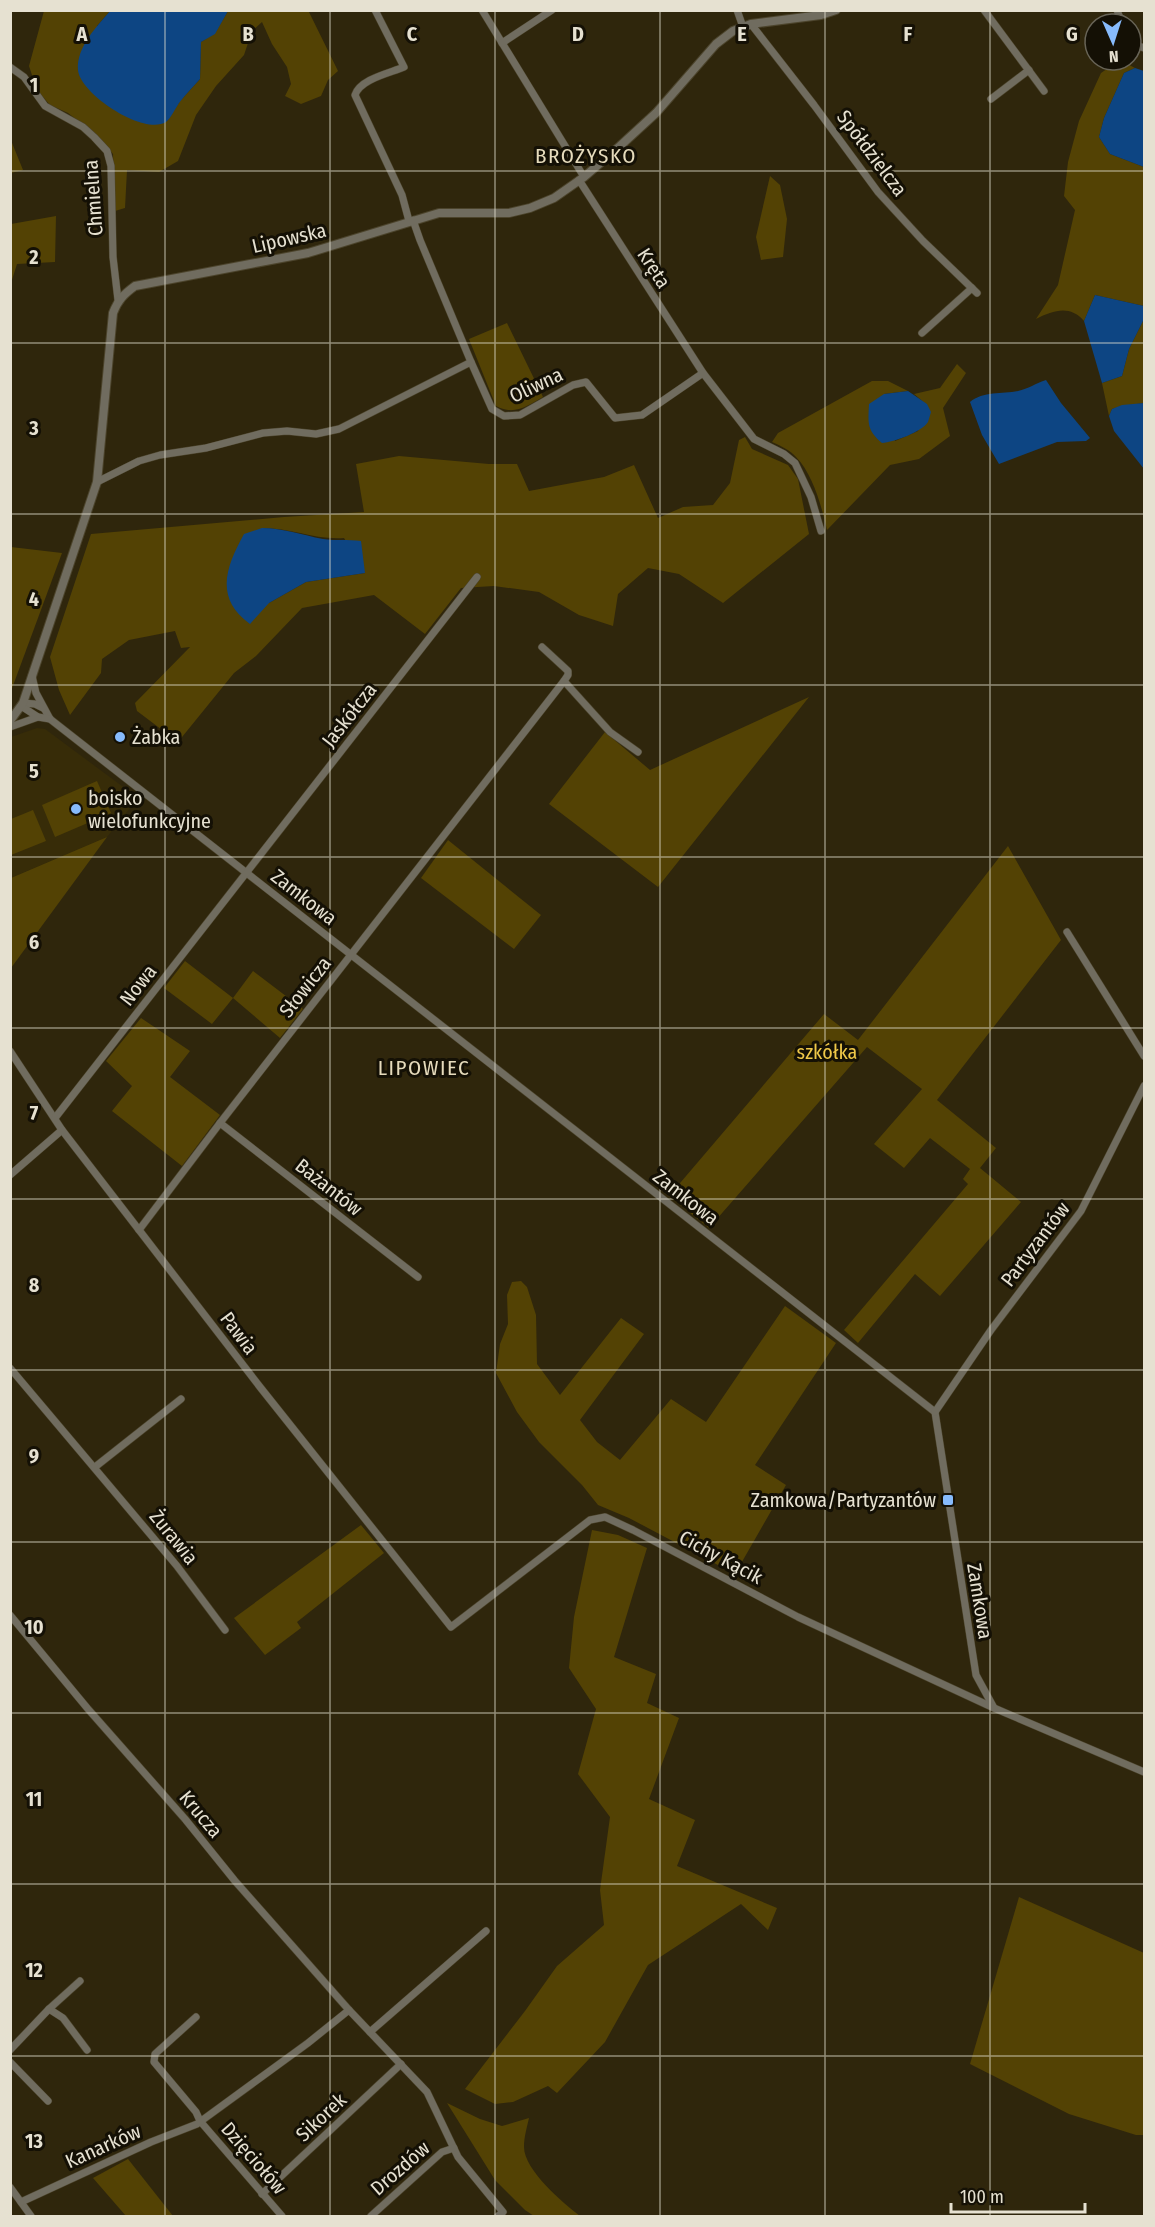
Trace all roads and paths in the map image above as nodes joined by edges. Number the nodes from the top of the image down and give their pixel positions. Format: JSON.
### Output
{"nodes":[{"id":1,"x":375,"y":10,"type":"edge"},
{"id":2,"x":482,"y":10,"type":"edge"},
{"id":3,"x":552,"y":10,"type":"edge"},
{"id":4,"x":737,"y":10,"type":"edge"},
{"id":5,"x":836,"y":10,"type":"edge"},
{"id":6,"x":984,"y":10,"type":"edge"},
{"id":7,"x":747,"y":26,"type":"junction"},
{"id":8,"x":502,"y":43,"type":"junction"},
{"id":9,"x":10,"y":67,"type":"edge"},
{"id":10,"x":1029,"y":70,"type":"junction"},
{"id":11,"x":1044,"y":91,"type":"dead end"},
{"id":12,"x":991,"y":99,"type":"dead end"},
{"id":13,"x":581,"y":179,"type":"junction"},
{"id":14,"x":411,"y":220,"type":"junction"},
{"id":15,"x":118,"y":300,"type":"junction"},
{"id":16,"x":922,"y":333,"type":"dead end"},
{"id":17,"x":471,"y":362,"type":"junction"},
{"id":18,"x":703,"y":373,"type":"junction"},
{"id":19,"x":97,"y":482,"type":"junction"},
{"id":20,"x":821,"y":531,"type":"dead end"},
{"id":21,"x":477,"y":577,"type":"dead end"},
{"id":22,"x":542,"y":646,"type":"dead end"},
{"id":23,"x":32,"y":675,"type":"junction"},
{"id":24,"x":564,"y":681,"type":"junction"},
{"id":25,"x":22,"y":704,"type":"junction"},
{"id":26,"x":43,"y":708,"type":"junction"},
{"id":27,"x":38,"y":717,"type":"junction"},
{"id":28,"x":50,"y":719,"type":"junction"},
{"id":29,"x":10,"y":721,"type":"edge"},
{"id":30,"x":10,"y":727,"type":"edge"},
{"id":31,"x":638,"y":752,"type":"dead end"},
{"id":32,"x":246,"y":873,"type":"junction"},
{"id":33,"x":1067,"y":932,"type":"dead end"},
{"id":34,"x":351,"y":956,"type":"junction"},
{"id":35,"x":10,"y":1051,"type":"edge"},
{"id":36,"x":1144,"y":1056,"type":"edge"},
{"id":37,"x":1144,"y":1086,"type":"edge"},
{"id":38,"x":55,"y":1118,"type":"junction"},
{"id":39,"x":220,"y":1123,"type":"junction"},
{"id":40,"x":62,"y":1130,"type":"junction"},
{"id":41,"x":10,"y":1175,"type":"edge"},
{"id":42,"x":139,"y":1230,"type":"junction"},
{"id":43,"x":418,"y":1277,"type":"dead end"},
{"id":44,"x":10,"y":1368,"type":"edge"},
{"id":45,"x":181,"y":1399,"type":"dead end"},
{"id":46,"x":935,"y":1412,"type":"junction"},
{"id":47,"x":95,"y":1467,"type":"junction"},
{"id":48,"x":10,"y":1615,"type":"edge"},
{"id":49,"x":451,"y":1627,"type":"joint"},
{"id":50,"x":225,"y":1630,"type":"dead end"},
{"id":51,"x":994,"y":1708,"type":"junction"},
{"id":52,"x":1144,"y":1772,"type":"edge"},
{"id":53,"x":486,"y":1931,"type":"dead end"},
{"id":54,"x":80,"y":1981,"type":"dead end"},
{"id":55,"x":49,"y":2010,"type":"junction"},
{"id":56,"x":349,"y":2010,"type":"junction"},
{"id":57,"x":196,"y":2017,"type":"dead end"},
{"id":58,"x":370,"y":2032,"type":"junction"},
{"id":59,"x":10,"y":2050,"type":"edge"},
{"id":60,"x":87,"y":2050,"type":"dead end"},
{"id":61,"x":10,"y":2062,"type":"edge"},
{"id":62,"x":401,"y":2064,"type":"junction"},
{"id":63,"x":48,"y":2101,"type":"dead end"},
{"id":64,"x":200,"y":2121,"type":"junction"},
{"id":65,"x":454,"y":2148,"type":"junction"},
{"id":66,"x":10,"y":2187,"type":"edge"},
{"id":67,"x":262,"y":2194,"type":"junction"},
{"id":68,"x":21,"y":2202,"type":"junction"},
{"id":69,"x":501,"y":2214,"type":"edge"},
{"id":70,"x":32,"y":2217,"type":"edge"},
{"id":71,"x":282,"y":2217,"type":"edge"},
{"id":72,"x":371,"y":2217,"type":"edge"}],
"edges":[{"from":1,"to":14,"type":"street"},
{"from":2,"to":8,"type":"street","name":"Kręta"},
{"from":3,"to":8,"type":"street"},
{"from":4,"to":7,"type":"street","name":"Spółdzielcza"},
{"from":5,"to":7,"type":"street","name":"Lipowska"},
{"from":6,"to":10,"type":"street"},
{"from":7,"to":13,"type":"street","name":"Lipowska"},
{"from":7,"to":16,"type":"street","name":"Spółdzielcza"},
{"from":8,"to":13,"type":"street","name":"Kręta"},
{"from":9,"to":15,"type":"street","name":"Chmielna"},
{"from":10,"to":11,"type":"street"},
{"from":10,"to":12,"type":"street"},
{"from":13,"to":14,"type":"street","name":"Lipowska"},
{"from":13,"to":18,"type":"street","name":"Kręta"},
{"from":14,"to":15,"type":"street","name":"Lipowska"},
{"from":14,"to":17,"type":"street"},
{"from":15,"to":19,"type":"street"},
{"from":17,"to":18,"type":"street","name":"Oliwna"},
{"from":17,"to":19,"type":"street"},
{"from":18,"to":20,"type":"street"},
{"from":19,"to":23,"type":"street"},
{"from":21,"to":32,"type":"street","name":"Jaskółcza"},
{"from":22,"to":24,"type":"street"},
{"from":23,"to":25,"type":"street"},
{"from":23,"to":26,"type":"street","name":"Zamkowa"},
{"from":24,"to":31,"type":"street"},
{"from":24,"to":34,"type":"street","name":"Słowicza"},
{"from":25,"to":26,"type":"street"},
{"from":25,"to":27,"type":"street","name":"Zamkowa"},
{"from":25,"to":29,"type":"street"},
{"from":26,"to":28,"type":"street","name":"Zamkowa"},
{"from":27,"to":28,"type":"street","name":"Zamkowa"},
{"from":27,"to":30,"type":"street","name":"Zamkowa"},
{"from":28,"to":32,"type":"street","name":"Zamkowa"},
{"from":32,"to":34,"type":"street","name":"Zamkowa"},
{"from":32,"to":38,"type":"street","name":"Nowa"},
{"from":33,"to":36,"type":"street"},
{"from":34,"to":39,"type":"street","name":"Słowicza"},
{"from":34,"to":46,"type":"street","name":"Zamkowa"},
{"from":35,"to":38,"type":"street","name":"Pawia"},
{"from":37,"to":46,"type":"street","name":"Partyzantów"},
{"from":38,"to":40,"type":"street","name":"Pawia"},
{"from":39,"to":42,"type":"street","name":"Słowicza"},
{"from":39,"to":43,"type":"street","name":"Bażantów"},
{"from":40,"to":41,"type":"street"},
{"from":40,"to":42,"type":"street","name":"Pawia"},
{"from":42,"to":49,"type":"street","name":"Pawia"},
{"from":44,"to":47,"type":"street","name":"Żurawia"},
{"from":45,"to":47,"type":"street"},
{"from":46,"to":51,"type":"street","name":"Zamkowa"},
{"from":47,"to":50,"type":"street","name":"Żurawia"},
{"from":48,"to":56,"type":"street","name":"Krucza"},
{"from":49,"to":51,"type":"street","name":"Cichy Kącik"},
{"from":51,"to":52,"type":"street"},
{"from":53,"to":58,"type":"street"},
{"from":54,"to":55,"type":"street"},
{"from":55,"to":59,"type":"street"},
{"from":55,"to":60,"type":"street"},
{"from":56,"to":58,"type":"street","name":"Krucza"},
{"from":56,"to":64,"type":"street","name":"Kanarków"},
{"from":57,"to":64,"type":"street"},
{"from":58,"to":62,"type":"street","name":"Krucza"},
{"from":61,"to":63,"type":"street"},
{"from":62,"to":65,"type":"street","name":"Krucza"},
{"from":62,"to":67,"type":"street","name":"Sikorek"},
{"from":64,"to":67,"type":"street","name":"Dzięciołów"},
{"from":64,"to":68,"type":"street","name":"Kanarków"},
{"from":65,"to":69,"type":"street","name":"Krucza"},
{"from":65,"to":72,"type":"street","name":"Drozdów"},
{"from":66,"to":68,"type":"street"},
{"from":67,"to":71,"type":"street","name":"Dzięciołów"},
{"from":68,"to":70,"type":"street"}]}
